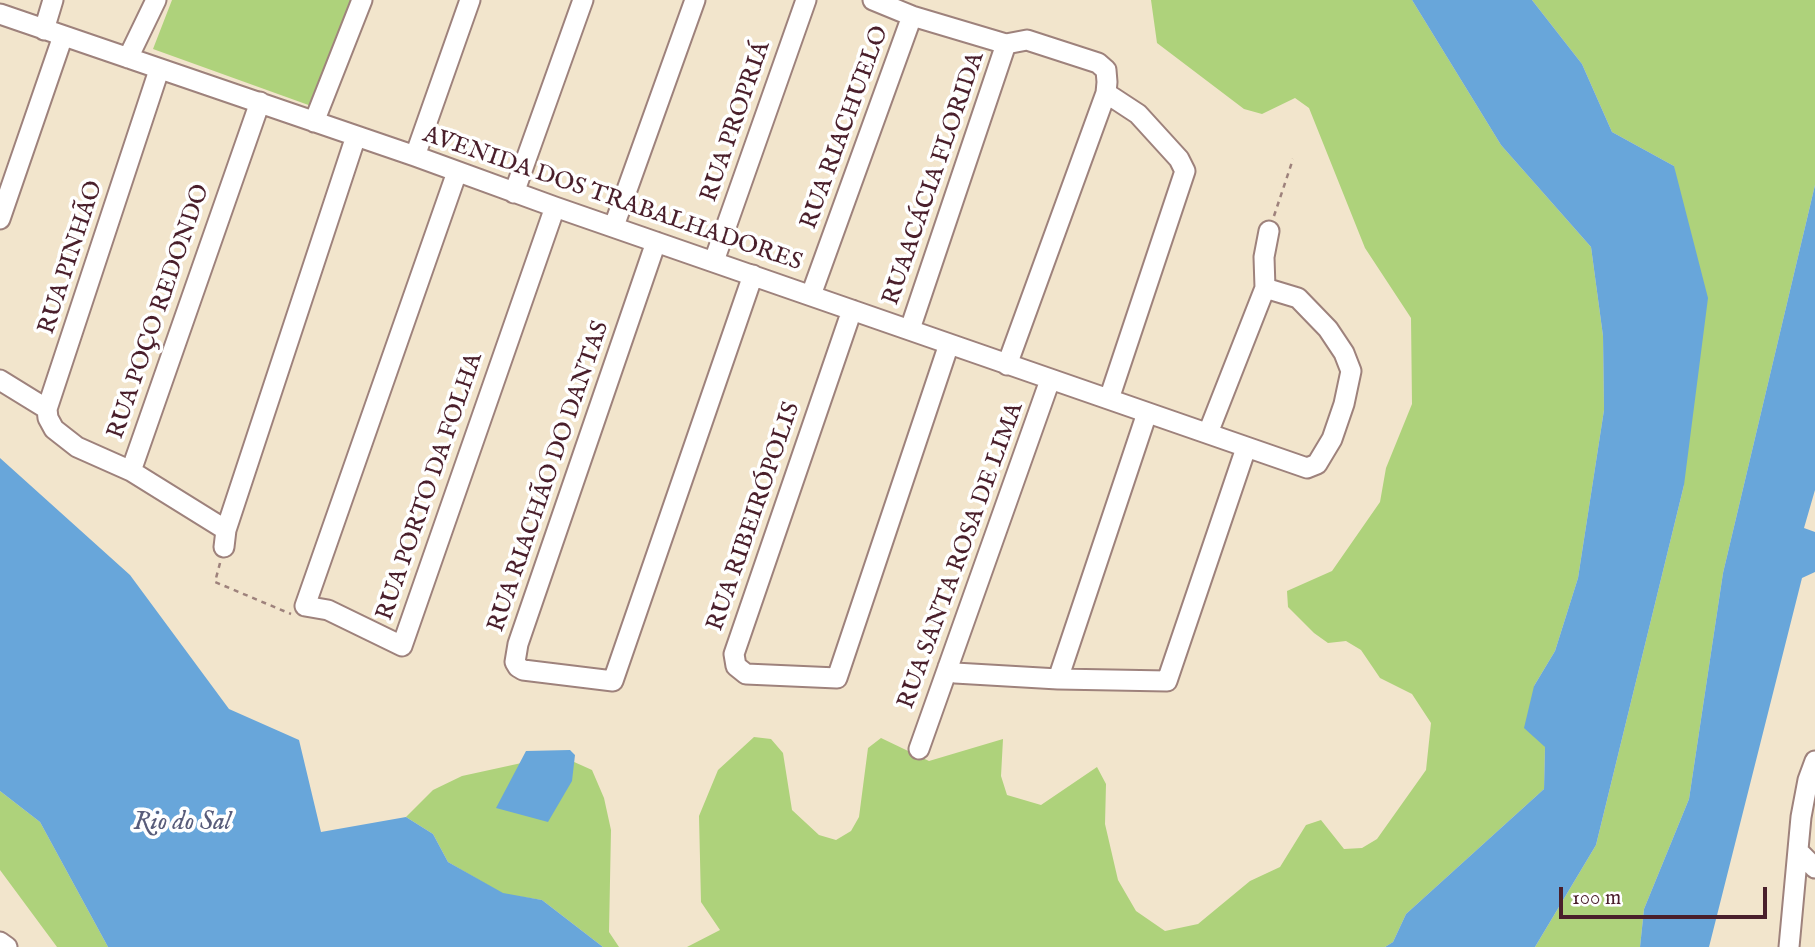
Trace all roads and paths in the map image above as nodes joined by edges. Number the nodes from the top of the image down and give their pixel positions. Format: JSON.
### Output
{"nodes":[{"id":1,"x":53,"y":0,"type":"edge"},
{"id":2,"x":156,"y":0,"type":"edge"},
{"id":3,"x":362,"y":0,"type":"edge"},
{"id":4,"x":470,"y":0,"type":"edge"},
{"id":5,"x":583,"y":0,"type":"edge"},
{"id":6,"x":695,"y":0,"type":"edge"},
{"id":7,"x":806,"y":0,"type":"edge"},
{"id":8,"x":873,"y":0,"type":"edge"},
{"id":9,"x":0,"y":14,"type":"edge"},
{"id":10,"x":912,"y":16,"type":"junction"},
{"id":11,"x":53,"y":33,"type":"junction"},
{"id":12,"x":1006,"y":44,"type":"junction"},
{"id":13,"x":128,"y":58,"type":"junction"},
{"id":14,"x":159,"y":70,"type":"junction"},
{"id":15,"x":1106,"y":93,"type":"junction"},
{"id":16,"x":260,"y":102,"type":"junction"},
{"id":17,"x":314,"y":122,"type":"junction"},
{"id":18,"x":356,"y":136,"type":"junction"},
{"id":19,"x":415,"y":156,"type":"junction"},
{"id":20,"x":1293,"y":159,"type":"dead end"},
{"id":21,"x":457,"y":172,"type":"junction"},
{"id":22,"x":514,"y":192,"type":"junction"},
{"id":23,"x":555,"y":207,"type":"junction"},
{"id":24,"x":0,"y":219,"type":"edge"},
{"id":25,"x":614,"y":226,"type":"junction"},
{"id":26,"x":1269,"y":231,"type":"joint"},
{"id":27,"x":656,"y":242,"type":"junction"},
{"id":28,"x":714,"y":261,"type":"junction"},
{"id":29,"x":753,"y":275,"type":"junction"},
{"id":30,"x":1265,"y":288,"type":"junction"},
{"id":31,"x":811,"y":295,"type":"junction"},
{"id":32,"x":852,"y":310,"type":"junction"},
{"id":33,"x":911,"y":329,"type":"junction"},
{"id":34,"x":949,"y":344,"type":"junction"},
{"id":35,"x":1007,"y":365,"type":"junction"},
{"id":36,"x":0,"y":380,"type":"edge"},
{"id":37,"x":1050,"y":380,"type":"junction"},
{"id":38,"x":1109,"y":399,"type":"junction"},
{"id":39,"x":47,"y":409,"type":"junction"},
{"id":40,"x":1147,"y":413,"type":"junction"},
{"id":41,"x":1208,"y":433,"type":"junction"},
{"id":42,"x":1246,"y":448,"type":"junction"},
{"id":43,"x":131,"y":471,"type":"junction"},
{"id":44,"x":225,"y":538,"type":"junction"},
{"id":45,"x":305,"y":606,"type":"junction"},
{"id":46,"x":948,"y":667,"type":"junction"},
{"id":47,"x":1058,"y":678,"type":"junction"},
{"id":48,"x":919,"y":749,"type":"dead end"},
{"id":49,"x":1815,"y":761,"type":"edge"},
{"id":50,"x":1799,"y":852,"type":"junction"},
{"id":51,"x":1815,"y":868,"type":"edge"},
{"id":52,"x":0,"y":942,"type":"edge"},
{"id":53,"x":7,"y":947,"type":"edge"},
{"id":54,"x":1789,"y":947,"type":"edge"}],
"edges":[{"from":1,"to":11,"type":"street"},
{"from":2,"to":13,"type":"street"},
{"from":3,"to":17,"type":"street"},
{"from":4,"to":19,"type":"street"},
{"from":5,"to":22,"type":"street"},
{"from":6,"to":25,"type":"street"},
{"from":7,"to":28,"type":"street","name":"RUA PROPRIÁ"},
{"from":8,"to":10,"type":"street"},
{"from":9,"to":11,"type":"street","name":"AVENIDA DOS TRABALHADORES"},
{"from":10,"to":12,"type":"street"},
{"from":10,"to":31,"type":"street","name":"RUA RIACHUELO"},
{"from":11,"to":13,"type":"street","name":"AVENIDA DOS TRABALHADORES"},
{"from":11,"to":24,"type":"street"},
{"from":12,"to":15,"type":"street"},
{"from":12,"to":33,"type":"street","name":"RUAACÁCIA FLORIDA"},
{"from":13,"to":14,"type":"street","name":"AVENIDA DOS TRABALHADORES"},
{"from":14,"to":16,"type":"street","name":"AVENIDA DOS TRABALHADORES"},
{"from":14,"to":39,"type":"street","name":"RUA PINHÃO"},
{"from":15,"to":35,"type":"street"},
{"from":15,"to":38,"type":"street"},
{"from":16,"to":17,"type":"street","name":"AVENIDA DOS TRABALHADORES"},
{"from":16,"to":43,"type":"street","name":"RUA POÇO REDONDO"},
{"from":17,"to":18,"type":"street","name":"AVENIDA DOS TRABALHADORES"},
{"from":18,"to":19,"type":"street","name":"AVENIDA DOS TRABALHADORES"},
{"from":18,"to":44,"type":"street"},
{"from":19,"to":21,"type":"street","name":"AVENIDA DOS TRABALHADORES"},
{"from":20,"to":26,"type":"path"},
{"from":21,"to":22,"type":"street","name":"AVENIDA DOS TRABALHADORES"},
{"from":21,"to":45,"type":"street"},
{"from":22,"to":23,"type":"street","name":"AVENIDA DOS TRABALHADORES"},
{"from":23,"to":25,"type":"street","name":"AVENIDA DOS TRABALHADORES"},
{"from":23,"to":45,"type":"street","name":"RUA PORTO DA FOLHA"},
{"from":25,"to":27,"type":"street","name":"AVENIDA DOS TRABALHADORES"},
{"from":26,"to":30,"type":"street"},
{"from":27,"to":28,"type":"street","name":"AVENIDA DOS TRABALHADORES"},
{"from":27,"to":29,"type":"street","name":"RUA RIACHÃO DO DANTAS"},
{"from":28,"to":29,"type":"street","name":"AVENIDA DOS TRABALHADORES"},
{"from":29,"to":31,"type":"street","name":"AVENIDA DOS TRABALHADORES"},
{"from":30,"to":41,"type":"street"},
{"from":30,"to":42,"type":"street","name":"AVENIDA DOS TRABALHADORES"},
{"from":31,"to":32,"type":"street","name":"AVENIDA DOS TRABALHADORES"},
{"from":32,"to":33,"type":"street","name":"AVENIDA DOS TRABALHADORES"},
{"from":32,"to":34,"type":"street","name":"RUA RIBEIRÓPOLIS"},
{"from":33,"to":34,"type":"street","name":"AVENIDA DOS TRABALHADORES"},
{"from":34,"to":35,"type":"street","name":"AVENIDA DOS TRABALHADORES"},
{"from":35,"to":37,"type":"street","name":"AVENIDA DOS TRABALHADORES"},
{"from":36,"to":39,"type":"street"},
{"from":37,"to":38,"type":"street","name":"AVENIDA DOS TRABALHADORES"},
{"from":37,"to":46,"type":"street","name":"RUA SANTA ROSA DE LIMA"},
{"from":38,"to":40,"type":"street","name":"AVENIDA DOS TRABALHADORES"},
{"from":39,"to":43,"type":"street"},
{"from":40,"to":41,"type":"street","name":"AVENIDA DOS TRABALHADORES"},
{"from":40,"to":47,"type":"street"},
{"from":41,"to":42,"type":"street","name":"AVENIDA DOS TRABALHADORES"},
{"from":42,"to":47,"type":"street"},
{"from":43,"to":44,"type":"street","name":"RUA POÇO REDONDO"},
{"from":44,"to":45,"type":"path"},
{"from":46,"to":47,"type":"street"},
{"from":46,"to":48,"type":"street","name":"RUA SANTA ROSA DE LIMA"},
{"from":49,"to":50,"type":"street"},
{"from":50,"to":51,"type":"street"},
{"from":50,"to":54,"type":"street"},
{"from":52,"to":53,"type":"street"}]}
